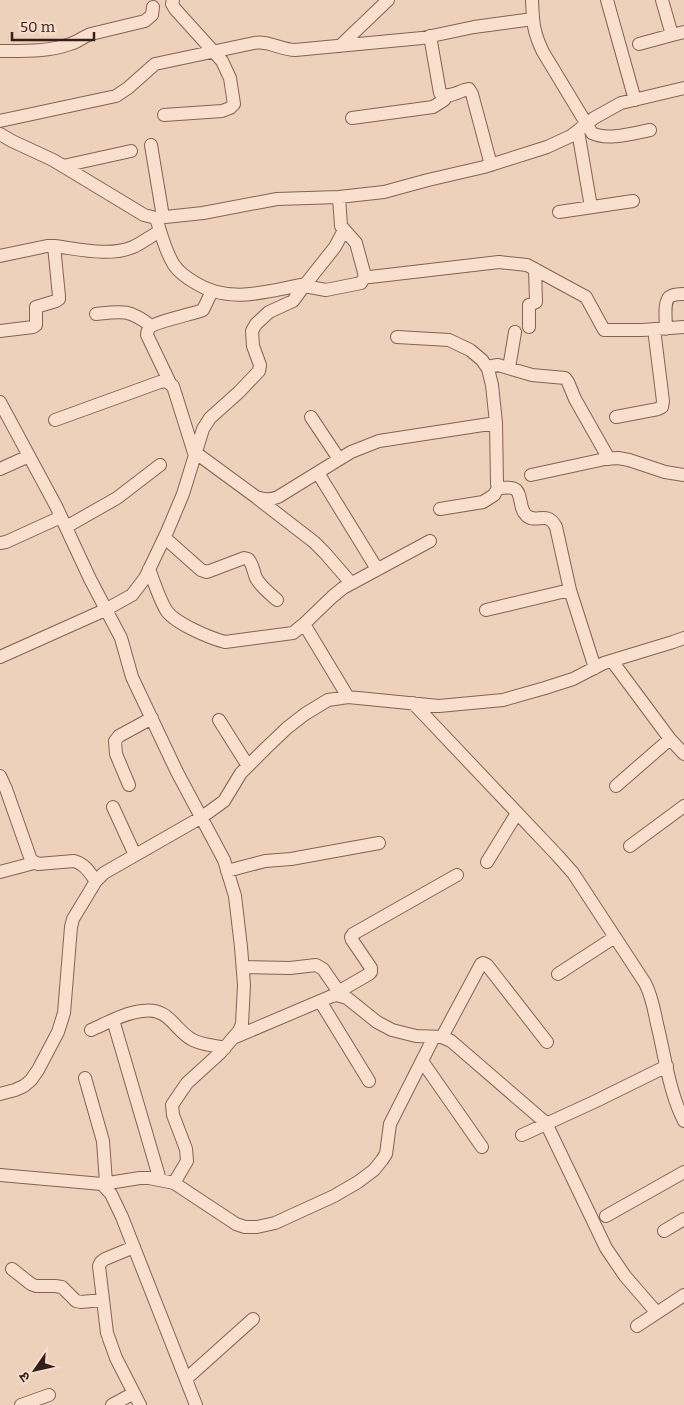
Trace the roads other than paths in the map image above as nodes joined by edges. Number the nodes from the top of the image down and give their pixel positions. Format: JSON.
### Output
{"nodes":[{"id":1,"x":388,"y":0,"type":"edge"},
{"id":2,"x":532,"y":0,"type":"edge"},
{"id":3,"x":608,"y":0,"type":"edge"},
{"id":4,"x":662,"y":0,"type":"edge"},
{"id":5,"x":172,"y":2,"type":"edge"},
{"id":6,"x":151,"y":4,"type":"edge"},
{"id":7,"x":533,"y":19,"type":"junction"},
{"id":8,"x":678,"y":33,"type":"edge"},
{"id":9,"x":430,"y":36,"type":"junction"},
{"id":10,"x":639,"y":44,"type":"dead end"},
{"id":11,"x":340,"y":46,"type":"junction"},
{"id":12,"x":214,"y":51,"type":"junction"},
{"id":13,"x":0,"y":52,"type":"edge"},
{"id":14,"x":684,"y":88,"type":"edge"},
{"id":15,"x":446,"y":96,"type":"junction"},
{"id":16,"x":634,"y":100,"type":"junction"},
{"id":17,"x":164,"y":115,"type":"dead end"},
{"id":18,"x":352,"y":118,"type":"dead end"},
{"id":19,"x":0,"y":121,"type":"edge"},
{"id":20,"x":582,"y":128,"type":"junction"},
{"id":21,"x":650,"y":130,"type":"dead end"},
{"id":22,"x":0,"y":134,"type":"edge"},
{"id":23,"x":151,"y":145,"type":"dead end"},
{"id":24,"x":131,"y":151,"type":"dead end"},
{"id":25,"x":491,"y":164,"type":"junction"},
{"id":26,"x":63,"y":166,"type":"junction"},
{"id":27,"x":339,"y":197,"type":"junction"},
{"id":28,"x":633,"y":202,"type":"dead end"},
{"id":29,"x":591,"y":208,"type":"junction"},
{"id":30,"x":559,"y":212,"type":"dead end"},
{"id":31,"x":159,"y":218,"type":"junction"},
{"id":32,"x":344,"y":230,"type":"junction"},
{"id":33,"x":160,"y":231,"type":"junction"},
{"id":34,"x":54,"y":246,"type":"junction"},
{"id":35,"x":0,"y":256,"type":"edge"},
{"id":36,"x":535,"y":269,"type":"junction"},
{"id":37,"x":365,"y":276,"type":"junction"},
{"id":38,"x":305,"y":285,"type":"junction"},
{"id":39,"x":212,"y":291,"type":"junction"},
{"id":40,"x":684,"y":294,"type":"edge"},
{"id":41,"x":96,"y":314,"type":"dead end"},
{"id":42,"x":151,"y":326,"type":"junction"},
{"id":43,"x":529,"y":327,"type":"dead end"},
{"id":44,"x":684,"y":327,"type":"edge"},
{"id":45,"x":660,"y":329,"type":"junction"},
{"id":46,"x":0,"y":331,"type":"edge"},
{"id":47,"x":515,"y":332,"type":"dead end"},
{"id":48,"x":397,"y":338,"type":"dead end"},
{"id":49,"x":487,"y":367,"type":"junction"},
{"id":50,"x":509,"y":368,"type":"junction"},
{"id":51,"x":170,"y":383,"type":"junction"},
{"id":52,"x":0,"y":402,"type":"edge"},
{"id":53,"x":311,"y":417,"type":"dead end"},
{"id":54,"x":616,"y":417,"type":"dead end"},
{"id":55,"x":55,"y":420,"type":"dead end"},
{"id":56,"x":496,"y":423,"type":"junction"},
{"id":57,"x":196,"y":455,"type":"junction"},
{"id":58,"x":29,"y":456,"type":"junction"},
{"id":59,"x":339,"y":459,"type":"junction"},
{"id":60,"x":609,"y":459,"type":"junction"},
{"id":61,"x":160,"y":465,"type":"dead end"},
{"id":62,"x":0,"y":468,"type":"edge"},
{"id":63,"x":318,"y":472,"type":"junction"},
{"id":64,"x":532,"y":475,"type":"dead end"},
{"id":65,"x":684,"y":475,"type":"edge"},
{"id":66,"x":498,"y":486,"type":"junction"},
{"id":67,"x":256,"y":498,"type":"junction"},
{"id":68,"x":440,"y":509,"type":"dead end"},
{"id":69,"x":64,"y":522,"type":"junction"},
{"id":70,"x":165,"y":538,"type":"junction"},
{"id":71,"x":430,"y":542,"type":"dead end"},
{"id":72,"x":0,"y":543,"type":"edge"},
{"id":73,"x":149,"y":569,"type":"junction"},
{"id":74,"x":377,"y":569,"type":"junction"},
{"id":75,"x":351,"y":583,"type":"junction"},
{"id":76,"x":570,"y":590,"type":"junction"},
{"id":77,"x":277,"y":600,"type":"dead end"},
{"id":78,"x":105,"y":610,"type":"junction"},
{"id":79,"x":486,"y":610,"type":"dead end"},
{"id":80,"x":304,"y":624,"type":"junction"},
{"id":81,"x":684,"y":638,"type":"edge"},
{"id":82,"x":0,"y":657,"type":"edge"},
{"id":83,"x":612,"y":661,"type":"junction"},
{"id":84,"x":595,"y":668,"type":"junction"},
{"id":85,"x":348,"y":697,"type":"junction"},
{"id":86,"x":413,"y":703,"type":"junction"},
{"id":87,"x":152,"y":718,"type":"junction"},
{"id":88,"x":219,"y":720,"type":"dead end"},
{"id":89,"x":670,"y":739,"type":"junction"},
{"id":90,"x":684,"y":754,"type":"edge"},
{"id":91,"x":248,"y":766,"type":"junction"},
{"id":92,"x":0,"y":776,"type":"edge"},
{"id":93,"x":129,"y":785,"type":"dead end"},
{"id":94,"x":616,"y":786,"type":"dead end"},
{"id":95,"x":684,"y":806,"type":"edge"},
{"id":96,"x":113,"y":807,"type":"dead end"},
{"id":97,"x":517,"y":813,"type":"junction"},
{"id":98,"x":202,"y":817,"type":"junction"},
{"id":99,"x":380,"y":843,"type":"dead end"},
{"id":100,"x":630,"y":846,"type":"dead end"},
{"id":101,"x":135,"y":855,"type":"junction"},
{"id":102,"x":487,"y":862,"type":"dead end"},
{"id":103,"x":34,"y":863,"type":"junction"},
{"id":104,"x":227,"y":871,"type":"junction"},
{"id":105,"x":0,"y":872,"type":"edge"},
{"id":106,"x":457,"y":876,"type":"dead end"},
{"id":107,"x":96,"y":880,"type":"junction"},
{"id":108,"x":615,"y":937,"type":"junction"},
{"id":109,"x":243,"y":967,"type":"junction"},
{"id":110,"x":558,"y":974,"type":"dead end"},
{"id":111,"x":339,"y":994,"type":"junction"},
{"id":112,"x":320,"y":1001,"type":"junction"},
{"id":113,"x":113,"y":1020,"type":"junction"},
{"id":114,"x":91,"y":1030,"type":"dead end"},
{"id":115,"x":438,"y":1037,"type":"junction"},
{"id":116,"x":547,"y":1042,"type":"dead end"},
{"id":117,"x":229,"y":1043,"type":"junction"},
{"id":118,"x":422,"y":1061,"type":"junction"},
{"id":119,"x":667,"y":1066,"type":"junction"},
{"id":120,"x":85,"y":1078,"type":"dead end"},
{"id":121,"x":369,"y":1081,"type":"dead end"},
{"id":122,"x":0,"y":1094,"type":"edge"},
{"id":123,"x":684,"y":1121,"type":"edge"},
{"id":124,"x":546,"y":1124,"type":"junction"},
{"id":125,"x":522,"y":1135,"type":"dead end"},
{"id":126,"x":482,"y":1147,"type":"dead end"},
{"id":127,"x":684,"y":1172,"type":"edge"},
{"id":128,"x":0,"y":1175,"type":"edge"},
{"id":129,"x":160,"y":1180,"type":"junction"},
{"id":130,"x":174,"y":1183,"type":"junction"},
{"id":131,"x":104,"y":1184,"type":"junction"},
{"id":132,"x":606,"y":1216,"type":"dead end"},
{"id":133,"x":684,"y":1219,"type":"edge"},
{"id":134,"x":664,"y":1231,"type":"dead end"},
{"id":135,"x":134,"y":1247,"type":"junction"},
{"id":136,"x":12,"y":1269,"type":"dead end"},
{"id":137,"x":684,"y":1295,"type":"edge"},
{"id":138,"x":103,"y":1300,"type":"junction"},
{"id":139,"x":657,"y":1313,"type":"junction"},
{"id":140,"x":253,"y":1319,"type":"dead end"},
{"id":141,"x":637,"y":1326,"type":"dead end"},
{"id":142,"x":186,"y":1379,"type":"junction"},
{"id":143,"x":50,"y":1395,"type":"dead end"},
{"id":144,"x":137,"y":1399,"type":"edge"},
{"id":145,"x":21,"y":1405,"type":"edge"},
{"id":146,"x":112,"y":1405,"type":"edge"},
{"id":147,"x":196,"y":1405,"type":"edge"}],
"edges":[{"from":1,"to":11,"type":"street"},
{"from":2,"to":7,"type":"street"},
{"from":3,"to":16,"type":"street"},
{"from":4,"to":8,"type":"street"},
{"from":5,"to":6,"type":"street"},
{"from":5,"to":12,"type":"street"},
{"from":6,"to":13,"type":"street"},
{"from":7,"to":9,"type":"street"},
{"from":7,"to":20,"type":"street"},
{"from":8,"to":10,"type":"street"},
{"from":9,"to":11,"type":"street"},
{"from":9,"to":15,"type":"street"},
{"from":11,"to":12,"type":"street"},
{"from":12,"to":17,"type":"street"},
{"from":12,"to":19,"type":"street"},
{"from":14,"to":16,"type":"street"},
{"from":15,"to":18,"type":"street"},
{"from":15,"to":25,"type":"street"},
{"from":16,"to":20,"type":"street"},
{"from":20,"to":21,"type":"street"},
{"from":20,"to":25,"type":"street"},
{"from":20,"to":29,"type":"street"},
{"from":22,"to":26,"type":"street"},
{"from":23,"to":31,"type":"street"},
{"from":24,"to":26,"type":"street"},
{"from":25,"to":27,"type":"street"},
{"from":26,"to":31,"type":"street"},
{"from":27,"to":31,"type":"street"},
{"from":27,"to":32,"type":"street"},
{"from":28,"to":29,"type":"street"},
{"from":29,"to":30,"type":"street"},
{"from":31,"to":33,"type":"street"},
{"from":32,"to":37,"type":"street"},
{"from":32,"to":38,"type":"street"},
{"from":33,"to":34,"type":"street"},
{"from":33,"to":39,"type":"street"},
{"from":34,"to":35,"type":"street"},
{"from":34,"to":46,"type":"street"},
{"from":36,"to":37,"type":"street"},
{"from":36,"to":43,"type":"street"},
{"from":36,"to":45,"type":"street"},
{"from":37,"to":38,"type":"street"},
{"from":38,"to":39,"type":"street"},
{"from":38,"to":57,"type":"street"},
{"from":39,"to":42,"type":"street"},
{"from":40,"to":45,"type":"street"},
{"from":41,"to":42,"type":"street"},
{"from":42,"to":51,"type":"street"},
{"from":44,"to":45,"type":"street"},
{"from":45,"to":54,"type":"street"},
{"from":47,"to":50,"type":"street"},
{"from":48,"to":49,"type":"street"},
{"from":49,"to":50,"type":"street"},
{"from":49,"to":56,"type":"street"},
{"from":50,"to":60,"type":"street"},
{"from":51,"to":55,"type":"street"},
{"from":51,"to":57,"type":"street"},
{"from":52,"to":58,"type":"street"},
{"from":53,"to":59,"type":"street"},
{"from":56,"to":59,"type":"street"},
{"from":56,"to":66,"type":"street"},
{"from":57,"to":67,"type":"street"},
{"from":57,"to":70,"type":"street"},
{"from":58,"to":62,"type":"street"},
{"from":58,"to":69,"type":"street"},
{"from":59,"to":63,"type":"street"},
{"from":60,"to":64,"type":"street"},
{"from":60,"to":65,"type":"street"},
{"from":61,"to":69,"type":"street"},
{"from":63,"to":67,"type":"street"},
{"from":63,"to":74,"type":"street"},
{"from":66,"to":68,"type":"street"},
{"from":66,"to":76,"type":"street"},
{"from":67,"to":75,"type":"street"},
{"from":69,"to":72,"type":"street"},
{"from":69,"to":78,"type":"street"},
{"from":70,"to":73,"type":"street"},
{"from":70,"to":77,"type":"street"},
{"from":71,"to":74,"type":"street"},
{"from":73,"to":78,"type":"street"},
{"from":73,"to":80,"type":"street"},
{"from":74,"to":75,"type":"street"},
{"from":75,"to":80,"type":"street"},
{"from":76,"to":79,"type":"street"},
{"from":76,"to":84,"type":"street"},
{"from":78,"to":82,"type":"street"},
{"from":78,"to":87,"type":"street"},
{"from":80,"to":85,"type":"street"},
{"from":81,"to":83,"type":"street"},
{"from":83,"to":84,"type":"street"},
{"from":83,"to":89,"type":"street"},
{"from":84,"to":86,"type":"street"},
{"from":85,"to":86,"type":"street"},
{"from":85,"to":91,"type":"street"},
{"from":86,"to":97,"type":"street"},
{"from":87,"to":93,"type":"street"},
{"from":87,"to":98,"type":"street"},
{"from":88,"to":91,"type":"street"},
{"from":89,"to":90,"type":"street"},
{"from":89,"to":94,"type":"street"},
{"from":91,"to":98,"type":"street"},
{"from":92,"to":103,"type":"street"},
{"from":95,"to":100,"type":"street"},
{"from":96,"to":101,"type":"street"},
{"from":97,"to":102,"type":"street"},
{"from":97,"to":108,"type":"street"},
{"from":98,"to":101,"type":"street"},
{"from":98,"to":104,"type":"street"},
{"from":99,"to":104,"type":"street"},
{"from":101,"to":107,"type":"street"},
{"from":103,"to":105,"type":"street"},
{"from":103,"to":107,"type":"street"},
{"from":104,"to":109,"type":"street"},
{"from":106,"to":111,"type":"street"},
{"from":107,"to":122,"type":"street"},
{"from":108,"to":110,"type":"street"},
{"from":108,"to":119,"type":"street"},
{"from":109,"to":111,"type":"street"},
{"from":109,"to":117,"type":"street"},
{"from":111,"to":112,"type":"street"},
{"from":111,"to":115,"type":"street"},
{"from":112,"to":117,"type":"street"},
{"from":112,"to":121,"type":"street"},
{"from":113,"to":114,"type":"street"},
{"from":113,"to":117,"type":"street"},
{"from":113,"to":129,"type":"street"},
{"from":115,"to":116,"type":"street"},
{"from":115,"to":118,"type":"street"},
{"from":115,"to":124,"type":"street"},
{"from":117,"to":130,"type":"street"},
{"from":118,"to":126,"type":"street"},
{"from":118,"to":130,"type":"street"},
{"from":119,"to":123,"type":"street"},
{"from":119,"to":124,"type":"street"},
{"from":120,"to":131,"type":"street"},
{"from":124,"to":125,"type":"street"},
{"from":124,"to":139,"type":"street"},
{"from":127,"to":132,"type":"street"},
{"from":128,"to":131,"type":"street"},
{"from":129,"to":130,"type":"street"},
{"from":129,"to":131,"type":"street"},
{"from":131,"to":135,"type":"street"},
{"from":133,"to":134,"type":"street"},
{"from":135,"to":138,"type":"street"},
{"from":135,"to":142,"type":"street"},
{"from":136,"to":138,"type":"street"},
{"from":137,"to":139,"type":"street"},
{"from":138,"to":144,"type":"street"},
{"from":139,"to":141,"type":"street"},
{"from":140,"to":142,"type":"street"},
{"from":142,"to":147,"type":"street"},
{"from":143,"to":145,"type":"street"},
{"from":144,"to":146,"type":"street"}]}
